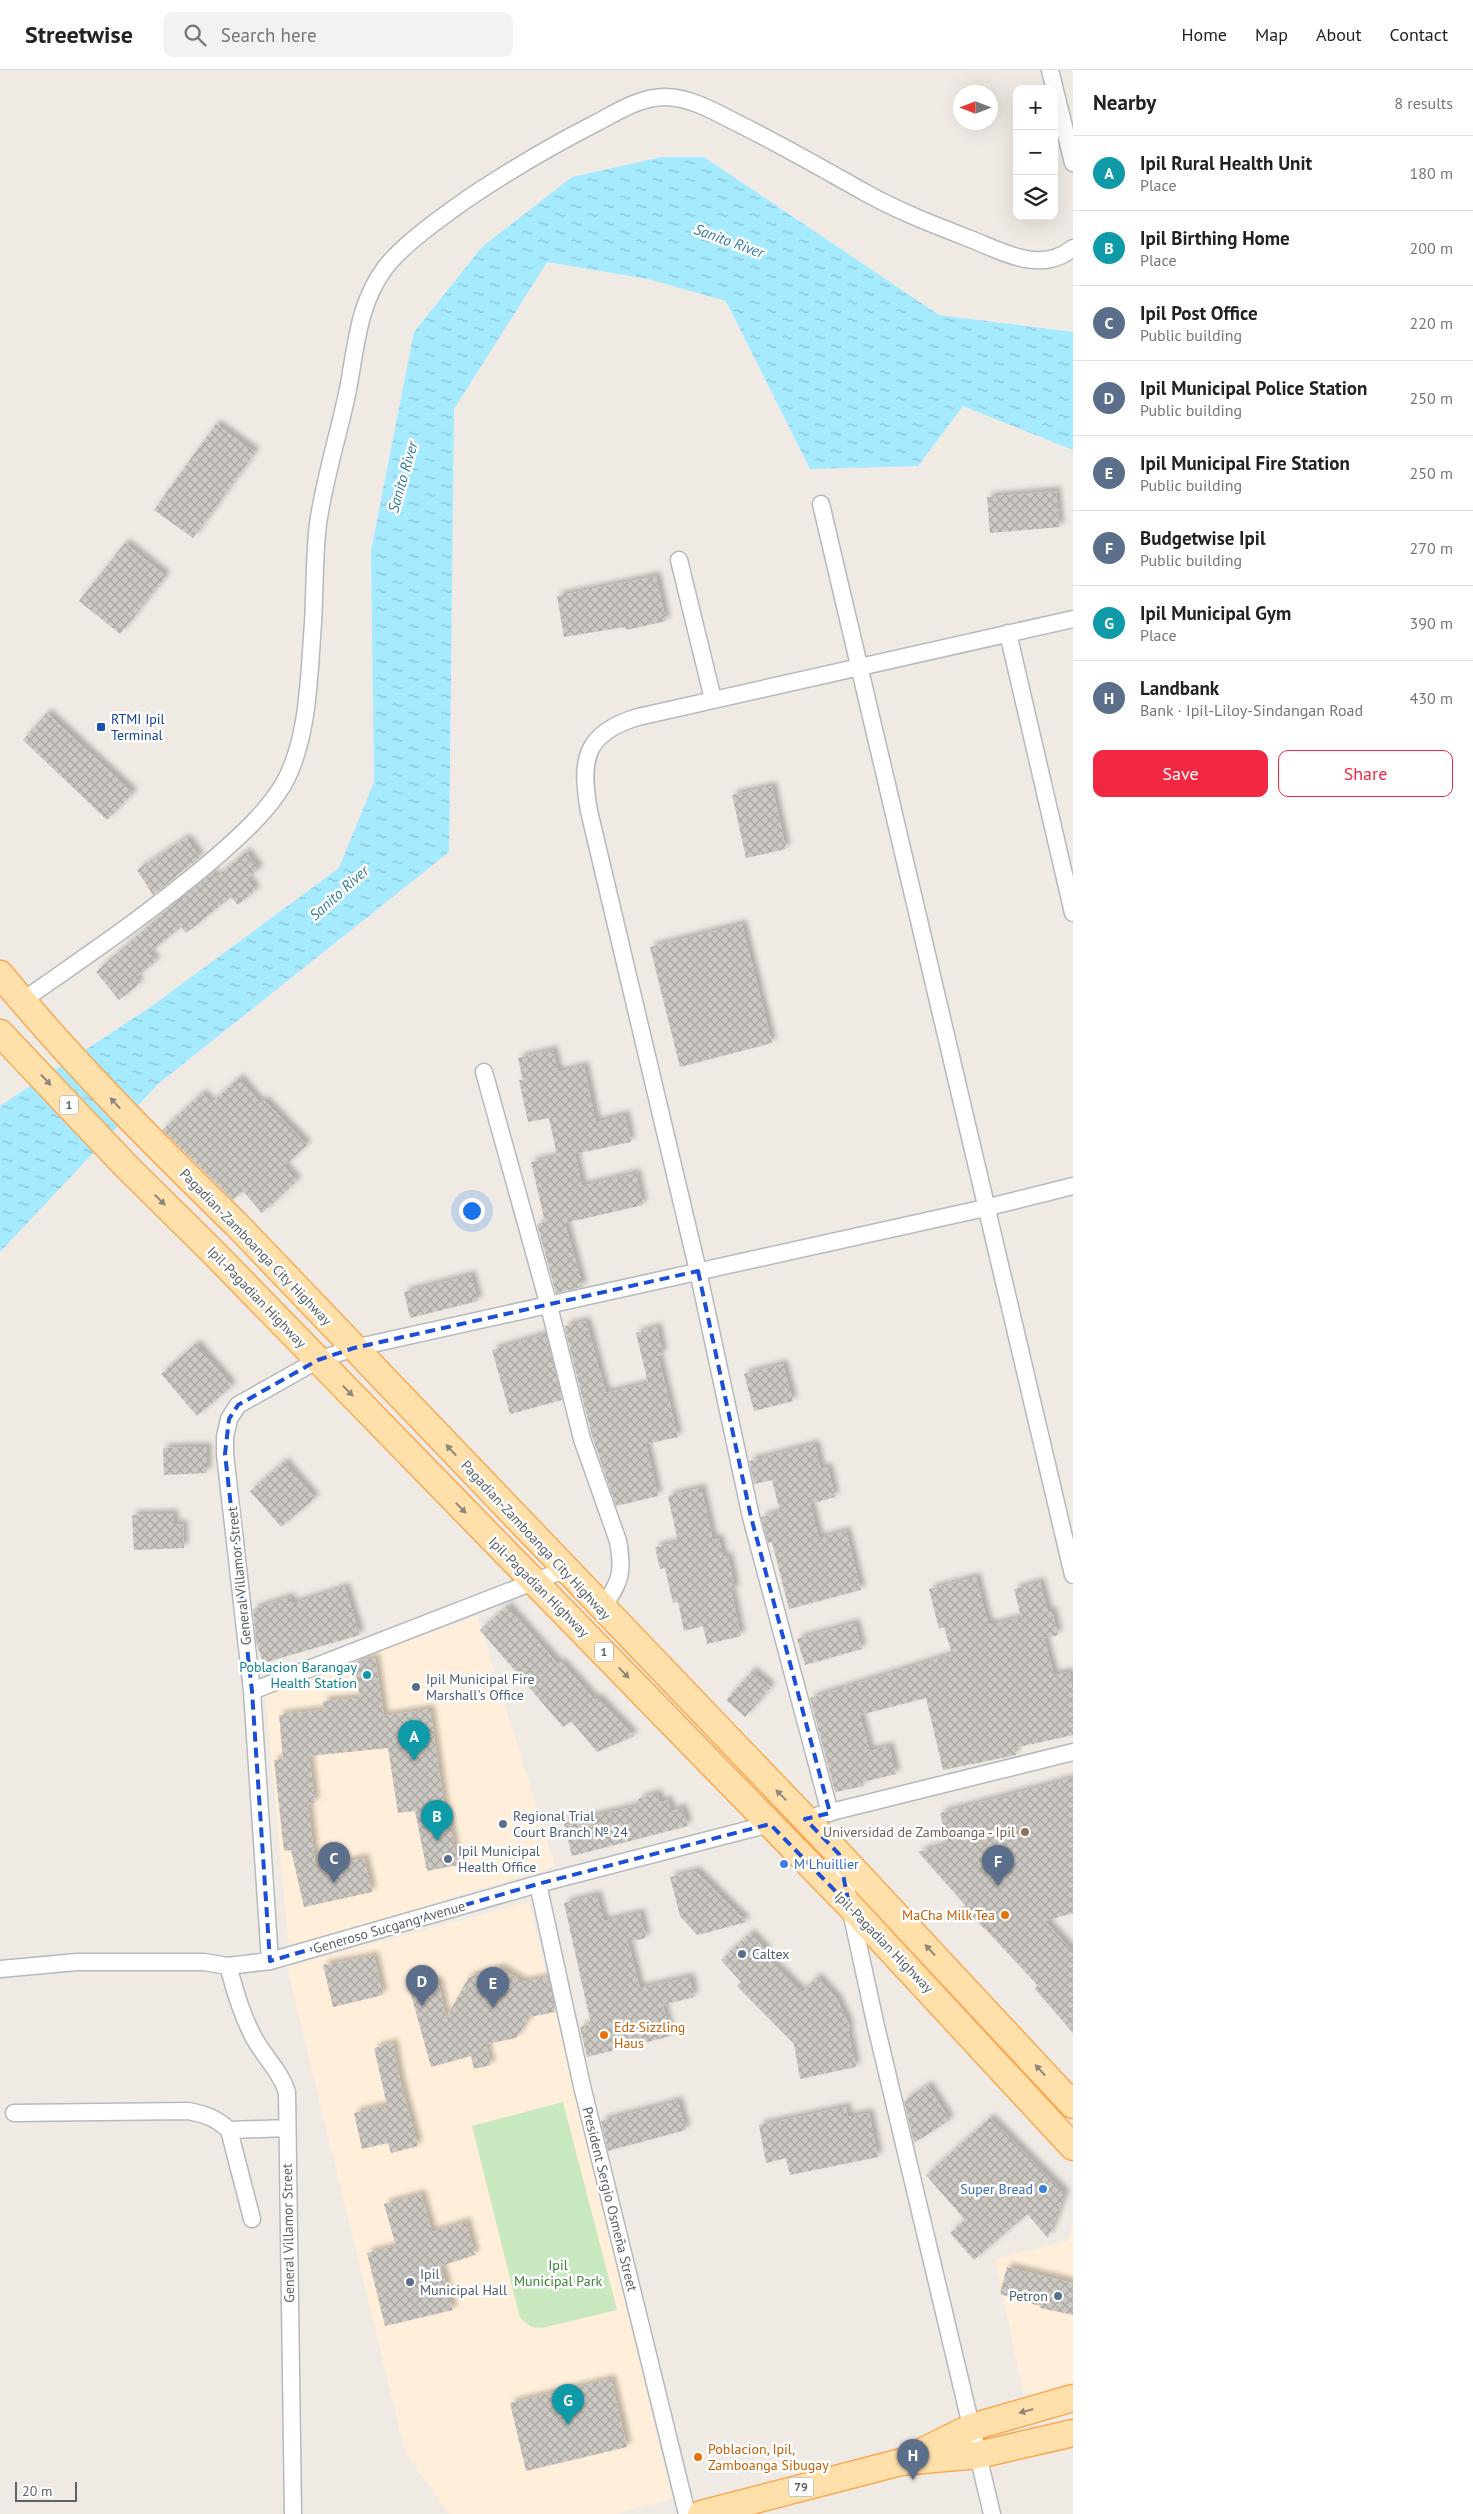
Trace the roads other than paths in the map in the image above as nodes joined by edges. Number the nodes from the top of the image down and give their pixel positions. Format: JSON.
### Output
{"nodes":[{"id":1,"x":1050,"y":70,"type":"edge"},
{"id":2,"x":1073,"y":163,"type":"edge"},
{"id":3,"x":1072,"y":250,"type":"edge"},
{"id":4,"x":820,"y":504,"type":"dead end"},
{"id":5,"x":679,"y":560,"type":"dead end"},
{"id":6,"x":1073,"y":619,"type":"edge"},
{"id":7,"x":1008,"y":633,"type":"junction"},
{"id":8,"x":860,"y":668,"type":"junction"},
{"id":9,"x":714,"y":699,"type":"junction"},
{"id":10,"x":1073,"y":913,"type":"edge"},
{"id":11,"x":0,"y":974,"type":"edge"},
{"id":12,"x":22,"y":1001,"type":"junction"},
{"id":13,"x":6,"y":1039,"type":"edge"},
{"id":14,"x":484,"y":1072,"type":"dead end"},
{"id":15,"x":1073,"y":1186,"type":"edge"},
{"id":16,"x":985,"y":1208,"type":"junction"},
{"id":17,"x":698,"y":1271,"type":"junction"},
{"id":18,"x":549,"y":1306,"type":"junction"},
{"id":19,"x":354,"y":1348,"type":"junction"},
{"id":20,"x":318,"y":1360,"type":"junction"},
{"id":21,"x":564,"y":1570,"type":"junction"},
{"id":22,"x":1073,"y":1575,"type":"edge"},
{"id":23,"x":534,"y":1582,"type":"junction"},
{"id":24,"x":602,"y":1609,"type":"junction"},
{"id":25,"x":252,"y":1691,"type":"junction"},
{"id":26,"x":1073,"y":1752,"type":"edge"},
{"id":27,"x":830,"y":1813,"type":"junction"},
{"id":28,"x":804,"y":1819,"type":"junction"},
{"id":29,"x":770,"y":1824,"type":"junction"},
{"id":30,"x":839,"y":1854,"type":"junction"},
{"id":31,"x":538,"y":1884,"type":"junction"},
{"id":32,"x":849,"y":1905,"type":"junction"},
{"id":33,"x":270,"y":1961,"type":"junction"},
{"id":34,"x":228,"y":1966,"type":"junction"},
{"id":35,"x":0,"y":1969,"type":"edge"},
{"id":36,"x":1069,"y":2101,"type":"edge"},
{"id":37,"x":14,"y":2113,"type":"dead end"},
{"id":38,"x":1045,"y":2116,"type":"junction"},
{"id":39,"x":287,"y":2128,"type":"junction"},
{"id":40,"x":229,"y":2130,"type":"junction"},
{"id":41,"x":1073,"y":2147,"type":"edge"},
{"id":42,"x":252,"y":2219,"type":"dead end"},
{"id":43,"x":1073,"y":2398,"type":"edge"},
{"id":44,"x":972,"y":2427,"type":"junction"},
{"id":45,"x":1073,"y":2433,"type":"edge"},
{"id":46,"x":978,"y":2455,"type":"junction"},
{"id":47,"x":901,"y":2462,"type":"junction"},
{"id":48,"x":293,"y":2514,"type":"edge"},
{"id":49,"x":687,"y":2514,"type":"edge"},
{"id":50,"x":701,"y":2514,"type":"edge"},
{"id":51,"x":992,"y":2514,"type":"edge"}],
"edges":[{"from":1,"to":2,"type":"street"},
{"from":3,"to":12,"type":"street"},
{"from":4,"to":8,"type":"street"},
{"from":5,"to":9,"type":"street"},
{"from":6,"to":7,"type":"street"},
{"from":7,"to":8,"type":"street"},
{"from":7,"to":10,"type":"street"},
{"from":8,"to":9,"type":"street"},
{"from":8,"to":16,"type":"street"},
{"from":9,"to":17,"type":"street"},
{"from":11,"to":12,"type":"main road","name":"Pagadian-Zamboanga City Highway","number":"1"},
{"from":19,"to":12,"type":"main road","name":"Pagadian-Zamboanga City Highway","number":"1","one_way":true},
{"from":13,"to":20,"type":"main road","name":"Ipil-Pagadian Highway","number":"1","one_way":true},
{"from":14,"to":18,"type":"street"},
{"from":15,"to":16,"type":"street","name":"General Villamor Street"},
{"from":16,"to":17,"type":"street","name":"General Villamor Street"},
{"from":16,"to":22,"type":"street"},
{"from":17,"to":18,"type":"street","name":"General Villamor Street"},
{"from":17,"to":27,"type":"street"},
{"from":18,"to":19,"type":"street","name":"General Villamor Street"},
{"from":18,"to":24,"type":"street"},
{"from":19,"to":20,"type":"street","name":"General Villamor Street"},
{"from":21,"to":19,"type":"main road","name":"Pagadian-Zamboanga City Highway","number":"1","one_way":true},
{"from":20,"to":23,"type":"main road","name":"Ipil-Pagadian Highway","number":"1","one_way":true},
{"from":20,"to":25,"type":"street","name":"General Villamor Street"},
{"from":21,"to":23,"type":"street"},
{"from":21,"to":24,"type":"main road","name":"Pagadian-Zamboanga City Highway","number":"1"},
{"from":23,"to":25,"type":"street"},
{"from":23,"to":29,"type":"main road","name":"Ipil-Pagadian Highway","number":"1","one_way":true},
{"from":28,"to":24,"type":"main road","name":"Pagadian-Zamboanga City Highway","number":"1","one_way":true},
{"from":25,"to":33,"type":"street","name":"General Villamor Street"},
{"from":26,"to":27,"type":"street"},
{"from":27,"to":28,"type":"street"},
{"from":28,"to":30,"type":"main road","name":"Pagadian-Zamboanga City Highway","number":"1"},
{"from":29,"to":31,"type":"street","name":"Generoso Sucgang Avenue"},
{"from":29,"to":32,"type":"main road","name":"Ipil-Pagadian Highway","number":"1"},
{"from":30,"to":32,"type":"street"},
{"from":36,"to":30,"type":"main road","name":"Pagadian-Zamboanga City Highway","number":"1","one_way":true},
{"from":31,"to":33,"type":"street","name":"Generoso Sucgang Avenue"},
{"from":31,"to":49,"type":"street","name":"President Sergio Osmeña Street"},
{"from":32,"to":38,"type":"main road","name":"Ipil-Pagadian Highway","number":"1"},
{"from":32,"to":44,"type":"street"},
{"from":33,"to":34,"type":"street","name":"Generoso Sucgang Avenue"},
{"from":34,"to":35,"type":"street","name":"Generoso Sucgang Avenue"},
{"from":34,"to":39,"type":"street","name":"General Villamor Street"},
{"from":36,"to":38,"type":"main road"},
{"from":37,"to":40,"type":"street"},
{"from":38,"to":41,"type":"main road","name":"Ipil-Pagadian Highway","number":"1"},
{"from":39,"to":40,"type":"street"},
{"from":39,"to":48,"type":"street","name":"General Villamor Street"},
{"from":40,"to":42,"type":"street"},
{"from":43,"to":44,"type":"main road","number":"79","one_way":true},
{"from":44,"to":46,"type":"street"},
{"from":44,"to":47,"type":"main road","number":"79"},
{"from":45,"to":46,"type":"main road","number":"79"},
{"from":46,"to":47,"type":"main road","number":"79"},
{"from":46,"to":51,"type":"street"},
{"from":47,"to":50,"type":"main road","number":"79"}]}
